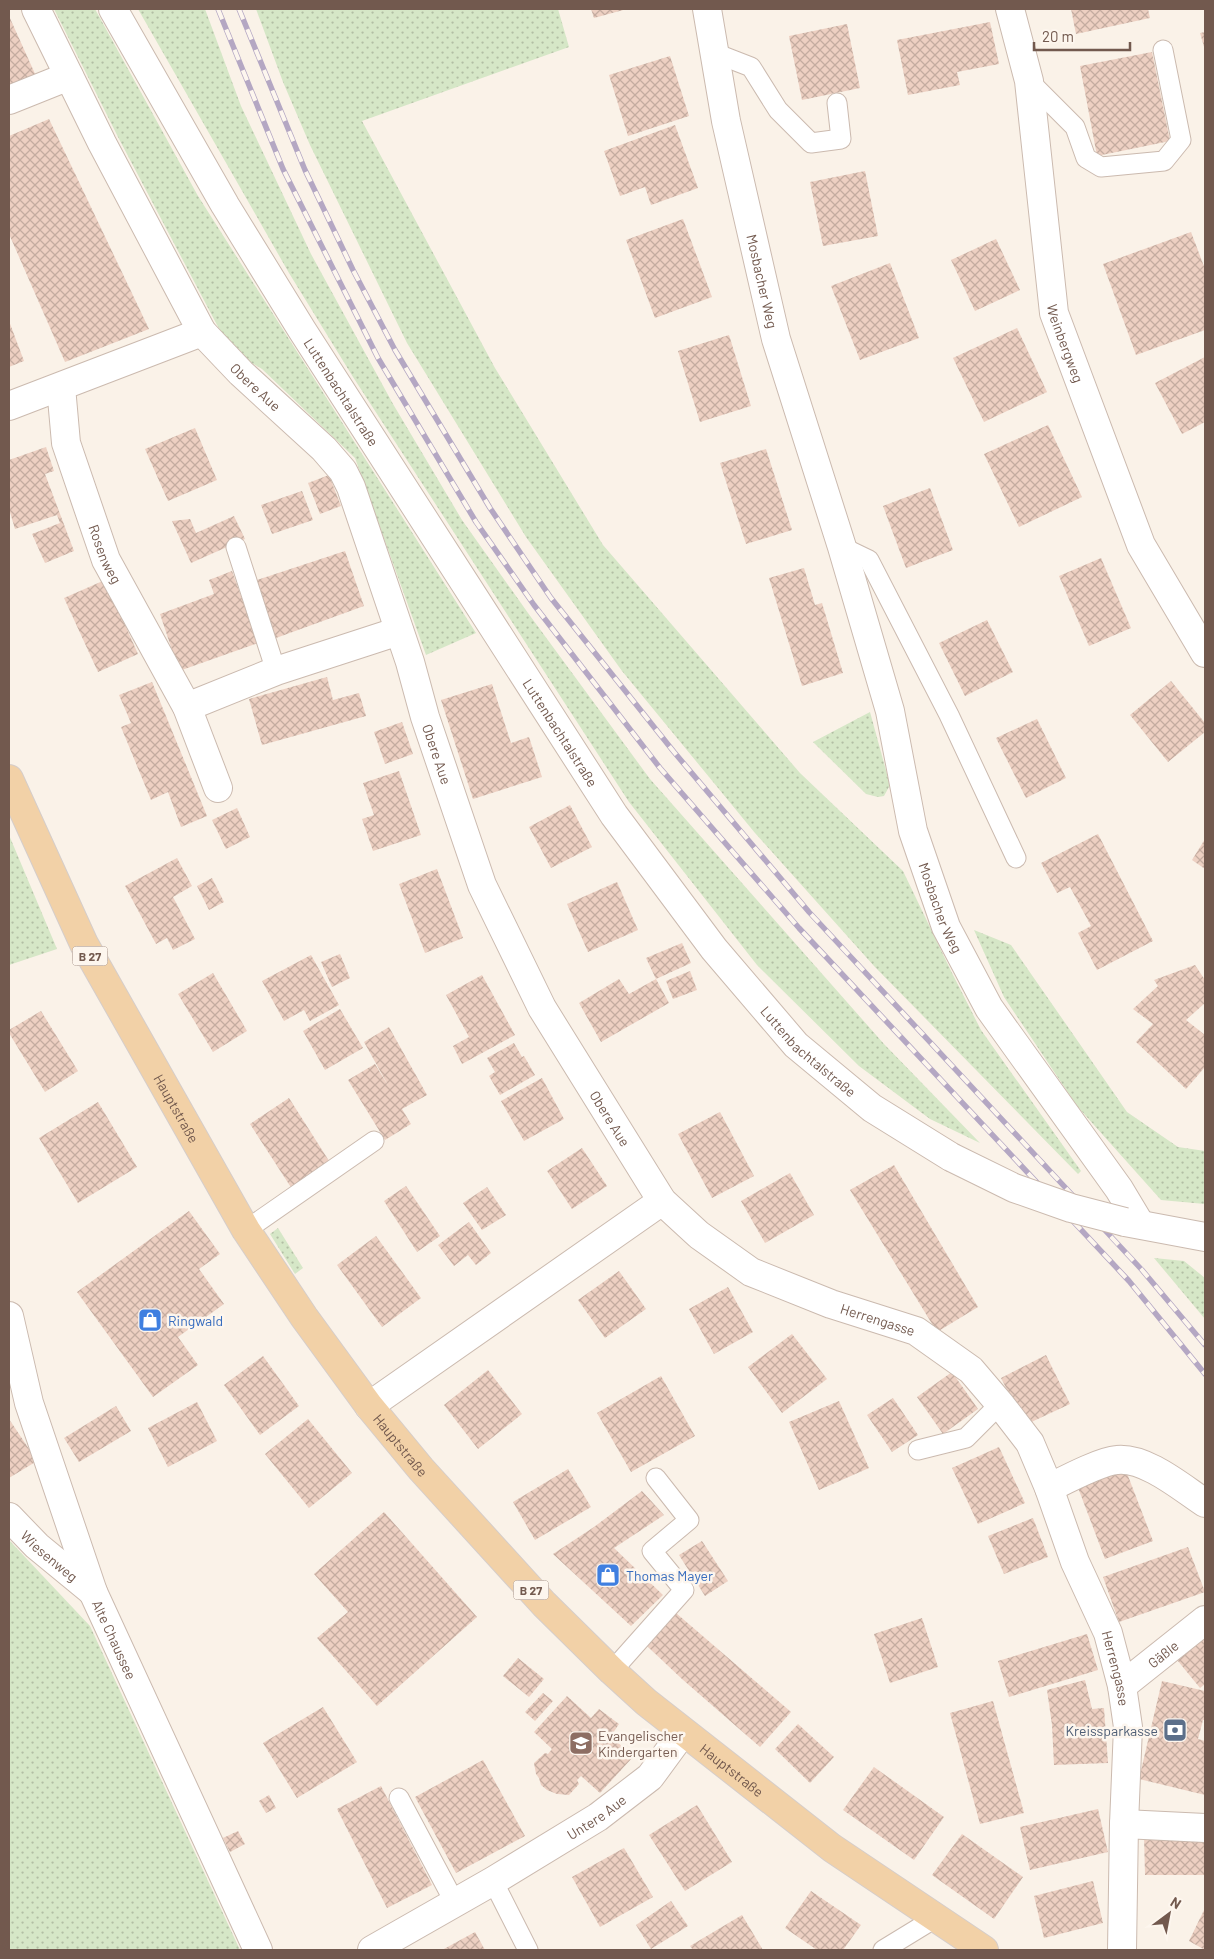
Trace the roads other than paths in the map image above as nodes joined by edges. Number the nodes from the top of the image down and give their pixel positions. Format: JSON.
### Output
{"nodes":[{"id":1,"x":36,"y":9,"type":"edge"},
{"id":2,"x":114,"y":9,"type":"edge"},
{"id":3,"x":708,"y":9,"type":"edge"},
{"id":4,"x":1010,"y":9,"type":"edge"},
{"id":5,"x":1163,"y":50,"type":"dead end"},
{"id":6,"x":715,"y":52,"type":"junction"},
{"id":7,"x":69,"y":76,"type":"junction"},
{"id":8,"x":1029,"y":81,"type":"junction"},
{"id":9,"x":9,"y":100,"type":"edge"},
{"id":10,"x":837,"y":102,"type":"dead end"},
{"id":11,"x":202,"y":332,"type":"junction"},
{"id":12,"x":61,"y":387,"type":"junction"},
{"id":13,"x":9,"y":406,"type":"edge"},
{"id":14,"x":236,"y":546,"type":"dead end"},
{"id":15,"x":842,"y":547,"type":"junction"},
{"id":16,"x":399,"y":631,"type":"junction"},
{"id":17,"x":1205,"y":653,"type":"edge"},
{"id":18,"x":276,"y":670,"type":"junction"},
{"id":19,"x":187,"y":707,"type":"junction"},
{"id":20,"x":9,"y":779,"type":"edge"},
{"id":21,"x":218,"y":788,"type":"dead end"},
{"id":22,"x":1016,"y":858,"type":"dead end"},
{"id":23,"x":374,"y":1141,"type":"dead end"},
{"id":24,"x":662,"y":1201,"type":"junction"},
{"id":25,"x":1133,"y":1223,"type":"junction"},
{"id":26,"x":246,"y":1230,"type":"junction"},
{"id":27,"x":1205,"y":1237,"type":"edge"},
{"id":28,"x":9,"y":1316,"type":"edge"},
{"id":29,"x":1000,"y":1404,"type":"junction"},
{"id":30,"x":369,"y":1406,"type":"junction"},
{"id":31,"x":918,"y":1450,"type":"dead end"},
{"id":32,"x":656,"y":1478,"type":"dead end"},
{"id":33,"x":1049,"y":1488,"type":"junction"},
{"id":34,"x":1205,"y":1503,"type":"edge"},
{"id":35,"x":9,"y":1517,"type":"edge"},
{"id":36,"x":93,"y":1592,"type":"junction"},
{"id":37,"x":1205,"y":1620,"type":"edge"},
{"id":38,"x":612,"y":1672,"type":"junction"},
{"id":39,"x":1122,"y":1686,"type":"junction"},
{"id":40,"x":683,"y":1732,"type":"junction"},
{"id":41,"x":399,"y":1798,"type":"dead end"},
{"id":42,"x":1124,"y":1824,"type":"junction"},
{"id":43,"x":1205,"y":1828,"type":"edge"},
{"id":44,"x":494,"y":1881,"type":"junction"},
{"id":45,"x":455,"y":1903,"type":"junction"},
{"id":46,"x":937,"y":1917,"type":"junction"},
{"id":47,"x":258,"y":1950,"type":"edge"},
{"id":48,"x":372,"y":1950,"type":"edge"},
{"id":49,"x":528,"y":1950,"type":"edge"},
{"id":50,"x":884,"y":1950,"type":"edge"},
{"id":51,"x":984,"y":1950,"type":"edge"},
{"id":52,"x":1122,"y":1950,"type":"edge"}],
"edges":[{"from":1,"to":7,"type":"street","name":"Obere Aue"},
{"from":2,"to":25,"type":"street","name":"Luttenbachtalstraße","bridge":true},
{"from":3,"to":6,"type":"street","name":"Mosbacher Weg"},
{"from":4,"to":8,"type":"street","name":"Weinbergweg"},
{"from":5,"to":8,"type":"lane"},
{"from":6,"to":10,"type":"lane"},
{"from":6,"to":15,"type":"street","name":"Mosbacher Weg"},
{"from":7,"to":9,"type":"street"},
{"from":7,"to":11,"type":"street","name":"Obere Aue"},
{"from":8,"to":17,"type":"street","name":"Weinbergweg"},
{"from":11,"to":12,"type":"street"},
{"from":11,"to":16,"type":"street","name":"Obere Aue"},
{"from":12,"to":13,"type":"street"},
{"from":12,"to":19,"type":"street","name":"Rosenweg"},
{"from":14,"to":18,"type":"lane"},
{"from":15,"to":22,"type":"lane"},
{"from":15,"to":25,"type":"street","name":"Mosbacher Weg"},
{"from":16,"to":18,"type":"street"},
{"from":16,"to":24,"type":"street","name":"Obere Aue"},
{"from":18,"to":19,"type":"street"},
{"from":19,"to":21,"type":"street","name":"Rosenweg"},
{"from":20,"to":26,"type":"main road","name":"Hauptstraße","number":"B 27"},
{"from":23,"to":26,"type":"lane"},
{"from":24,"to":29,"type":"street","name":"Herrengasse"},
{"from":24,"to":30,"type":"street"},
{"from":25,"to":27,"type":"street","name":"Luttenbachtalstraße"},
{"from":26,"to":30,"type":"main road","name":"Hauptstraße","number":"B 27"},
{"from":28,"to":36,"type":"street","name":"Alte Chaussee"},
{"from":29,"to":31,"type":"lane"},
{"from":29,"to":33,"type":"street","name":"Herrengasse"},
{"from":30,"to":38,"type":"main road","name":"Hauptstraße","number":"B 27"},
{"from":32,"to":38,"type":"lane"},
{"from":33,"to":34,"type":"street"},
{"from":33,"to":39,"type":"street","name":"Herrengasse"},
{"from":35,"to":36,"type":"street","name":"Wiesenweg"},
{"from":36,"to":47,"type":"street","name":"Alte Chaussee"},
{"from":37,"to":39,"type":"street","name":"Gäßle"},
{"from":38,"to":40,"type":"main road","name":"Hauptstraße","number":"B 27"},
{"from":39,"to":42,"type":"street","name":"Herrengasse"},
{"from":40,"to":44,"type":"street","name":"Untere Aue"},
{"from":40,"to":46,"type":"main road","name":"Hauptstraße","number":"B 27"},
{"from":41,"to":45,"type":"lane"},
{"from":42,"to":43,"type":"street"},
{"from":42,"to":52,"type":"street","name":"Herrengasse"},
{"from":44,"to":45,"type":"street","name":"Untere Aue"},
{"from":44,"to":49,"type":"lane"},
{"from":45,"to":48,"type":"street","name":"Untere Aue"},
{"from":46,"to":50,"type":"lane"},
{"from":46,"to":51,"type":"main road","name":"Hauptstraße","number":"B 27"}]}
